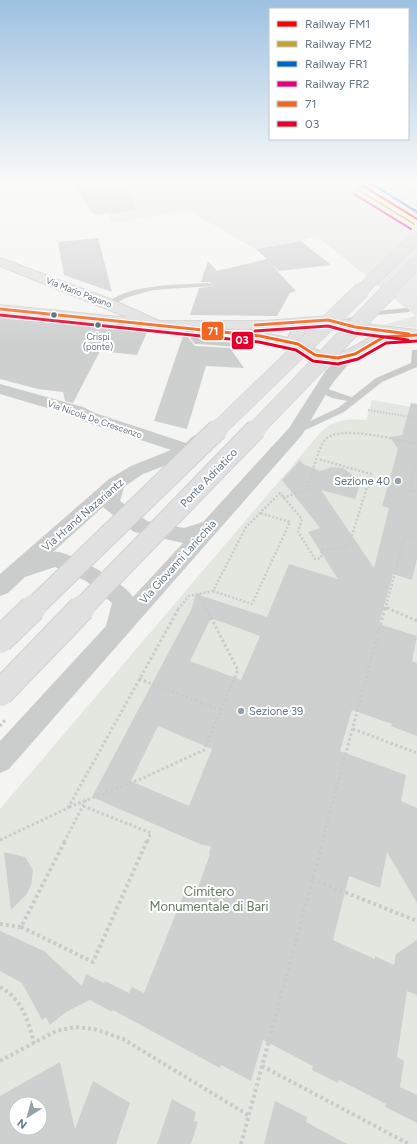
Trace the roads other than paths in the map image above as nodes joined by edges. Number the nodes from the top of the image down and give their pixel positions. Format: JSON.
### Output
{"nodes":[{"id":1,"x":416,"y":237,"type":"edge"},
{"id":2,"x":0,"y":262,"type":"edge"},
{"id":3,"x":417,"y":262,"type":"edge"},
{"id":4,"x":209,"y":285,"type":"dead end"},
{"id":5,"x":110,"y":304,"type":"junction"},
{"id":6,"x":0,"y":309,"type":"edge"},
{"id":7,"x":406,"y":310,"type":"dead end"},
{"id":8,"x":311,"y":322,"type":"junction"},
{"id":9,"x":341,"y":322,"type":"junction"},
{"id":10,"x":157,"y":325,"type":"junction"},
{"id":11,"x":355,"y":327,"type":"junction"},
{"id":12,"x":417,"y":335,"type":"edge"},
{"id":13,"x":298,"y":344,"type":"junction"},
{"id":14,"x":363,"y":348,"type":"junction"},
{"id":15,"x":417,"y":352,"type":"edge"},
{"id":16,"x":347,"y":357,"type":"junction"},
{"id":17,"x":416,"y":364,"type":"edge"},
{"id":18,"x":0,"y":389,"type":"edge"},
{"id":19,"x":320,"y":389,"type":"junction"},
{"id":20,"x":353,"y":400,"type":"junction"},
{"id":21,"x":296,"y":431,"type":"junction"},
{"id":22,"x":189,"y":450,"type":"junction"},
{"id":23,"x":116,"y":484,"type":"junction"},
{"id":24,"x":210,"y":527,"type":"junction"},
{"id":25,"x":18,"y":572,"type":"junction"},
{"id":26,"x":0,"y":587,"type":"edge"},
{"id":27,"x":115,"y":633,"type":"junction"},
{"id":28,"x":0,"y":640,"type":"edge"},
{"id":29,"x":0,"y":693,"type":"edge"},
{"id":30,"x":0,"y":760,"type":"edge"}],
"edges":[{"from":1,"to":28,"type":"main road","bridge":true},
{"from":2,"to":5,"type":"main road","name":"Via Mario Pagano"},
{"from":3,"to":29,"type":"main road","name":"Ponte Adriatico","bridge":true},
{"from":4,"to":5,"type":"lane"},
{"from":5,"to":10,"type":"main road","name":"Via Mario Pagano"},
{"from":6,"to":10,"type":"main road"},
{"from":7,"to":9,"type":"lane"},
{"from":8,"to":9,"type":"main road"},
{"from":8,"to":10,"type":"main road"},
{"from":8,"to":13,"type":"main road"},
{"from":9,"to":11,"type":"main road"},
{"from":10,"to":13,"type":"main road"},
{"from":11,"to":12,"type":"main road"},
{"from":11,"to":14,"type":"main road"},
{"from":12,"to":14,"type":"main road"},
{"from":13,"to":16,"type":"main road"},
{"from":13,"to":22,"type":"street","name":"Via Hrand Nazariantz"},
{"from":14,"to":16,"type":"main road"},
{"from":15,"to":17,"type":"lane"},
{"from":16,"to":19,"type":"street","name":"Via Giovanni Laricchia"},
{"from":17,"to":20,"type":"lane"},
{"from":18,"to":22,"type":"street","name":"Via Nicola De Crescenzo"},
{"from":19,"to":20,"type":"lane"},
{"from":19,"to":21,"type":"street","name":"Via Giovanni Laricchia"},
{"from":20,"to":21,"type":"lane"},
{"from":21,"to":24,"type":"street","name":"Via Giovanni Laricchia"},
{"from":22,"to":23,"type":"street","name":"Via Hrand Nazariantz"},
{"from":23,"to":24,"type":"street"},
{"from":23,"to":25,"type":"street","name":"Via Hrand Nazariantz"},
{"from":24,"to":27,"type":"street","name":"Via Giovanni Laricchia"},
{"from":25,"to":26,"type":"street","name":"Via Hrand Nazariantz"},
{"from":25,"to":27,"type":"street"},
{"from":27,"to":30,"type":"street","name":"Via Giovanni Laricchia"}]}
